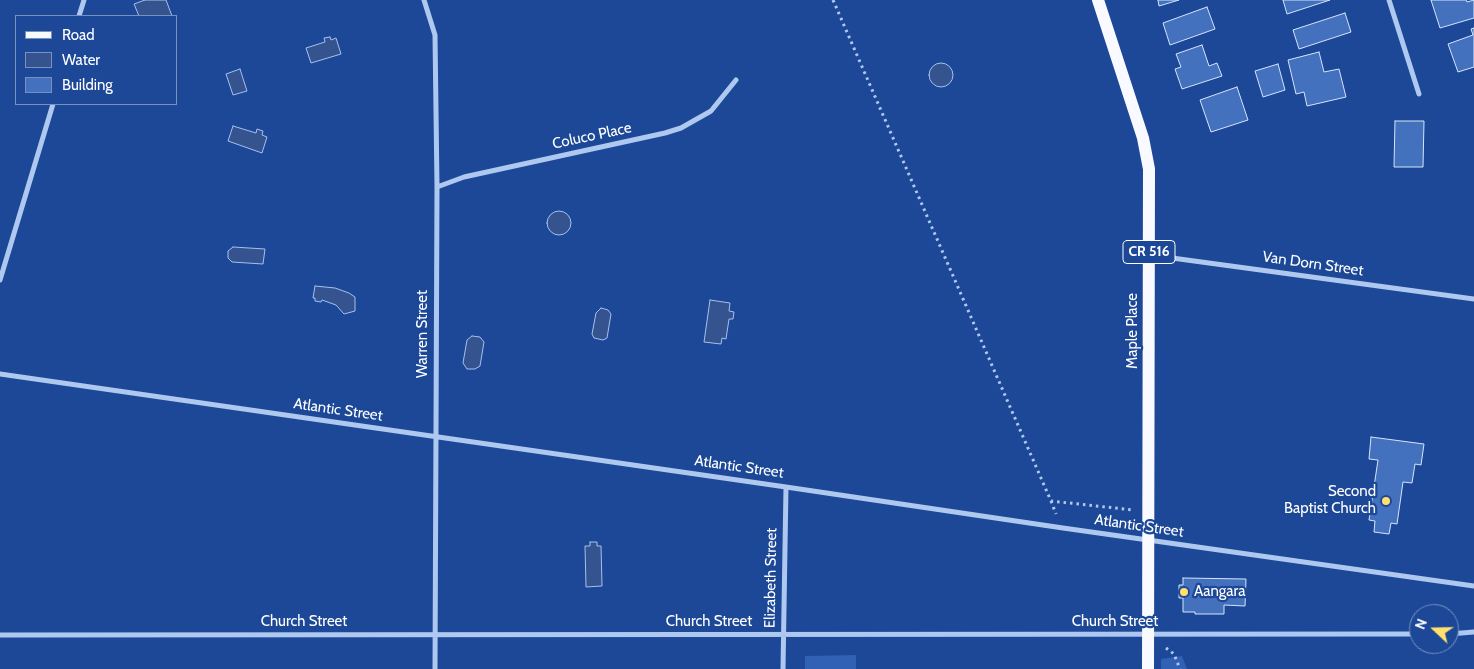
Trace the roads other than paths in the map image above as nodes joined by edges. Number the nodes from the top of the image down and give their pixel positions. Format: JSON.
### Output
{"nodes":[{"id":1,"x":84,"y":0,"type":"edge"},
{"id":2,"x":424,"y":0,"type":"edge"},
{"id":3,"x":1098,"y":0,"type":"edge"},
{"id":4,"x":1389,"y":0,"type":"edge"},
{"id":5,"x":80,"y":15,"type":"edge"},
{"id":6,"x":736,"y":80,"type":"dead end"},
{"id":7,"x":1419,"y":94,"type":"dead end"},
{"id":8,"x":53,"y":105,"type":"edge"},
{"id":9,"x":437,"y":187,"type":"junction"},
{"id":10,"x":1149,"y":255,"type":"junction"},
{"id":11,"x":0,"y":280,"type":"edge"},
{"id":12,"x":1474,"y":299,"type":"edge"},
{"id":13,"x":0,"y":374,"type":"edge"},
{"id":14,"x":435,"y":437,"type":"junction"},
{"id":15,"x":786,"y":487,"type":"junction"},
{"id":16,"x":1148,"y":539,"type":"junction"},
{"id":17,"x":1474,"y":586,"type":"edge"},
{"id":18,"x":1474,"y":632,"type":"edge"},
{"id":19,"x":1459,"y":633,"type":"edge"},
{"id":20,"x":783,"y":634,"type":"junction"},
{"id":21,"x":1409,"y":634,"type":"edge"},
{"id":22,"x":0,"y":635,"type":"edge"},
{"id":23,"x":436,"y":635,"type":"junction"},
{"id":24,"x":1148,"y":635,"type":"junction"},
{"id":25,"x":435,"y":669,"type":"edge"},
{"id":26,"x":783,"y":669,"type":"edge"},
{"id":27,"x":1148,"y":669,"type":"edge"}],
"edges":[{"from":1,"to":5,"type":"street"},
{"from":2,"to":9,"type":"street","name":"Warren Street"},
{"from":3,"to":10,"type":"main road","name":"Maple Place","number":"CR 516"},
{"from":4,"to":7,"type":"street"},
{"from":6,"to":9,"type":"street","name":"Coluco Place"},
{"from":8,"to":11,"type":"street"},
{"from":9,"to":14,"type":"street","name":"Warren Street"},
{"from":10,"to":12,"type":"street","name":"Van Dorn Street"},
{"from":10,"to":16,"type":"main road","name":"Maple Place","number":"CR 516"},
{"from":13,"to":14,"type":"street","name":"Atlantic Street"},
{"from":14,"to":15,"type":"street","name":"Atlantic Street"},
{"from":14,"to":23,"type":"street","name":"Warren Street"},
{"from":15,"to":16,"type":"street","name":"Atlantic Street"},
{"from":15,"to":20,"type":"street","name":"Elizabeth Street"},
{"from":16,"to":17,"type":"street","name":"Atlantic Street"},
{"from":16,"to":24,"type":"main road","name":"Maple Place","number":"CR 516"},
{"from":18,"to":19,"type":"street"},
{"from":20,"to":23,"type":"street","name":"Church Street"},
{"from":20,"to":24,"type":"street","name":"Church Street"},
{"from":20,"to":26,"type":"street","name":"Elizabeth Street"},
{"from":21,"to":24,"type":"street","name":"Church Street"},
{"from":22,"to":23,"type":"street","name":"Church Street"},
{"from":23,"to":25,"type":"street","name":"Warren Street"},
{"from":24,"to":27,"type":"main road","name":"Maple Place","number":"CR 516"}]}
